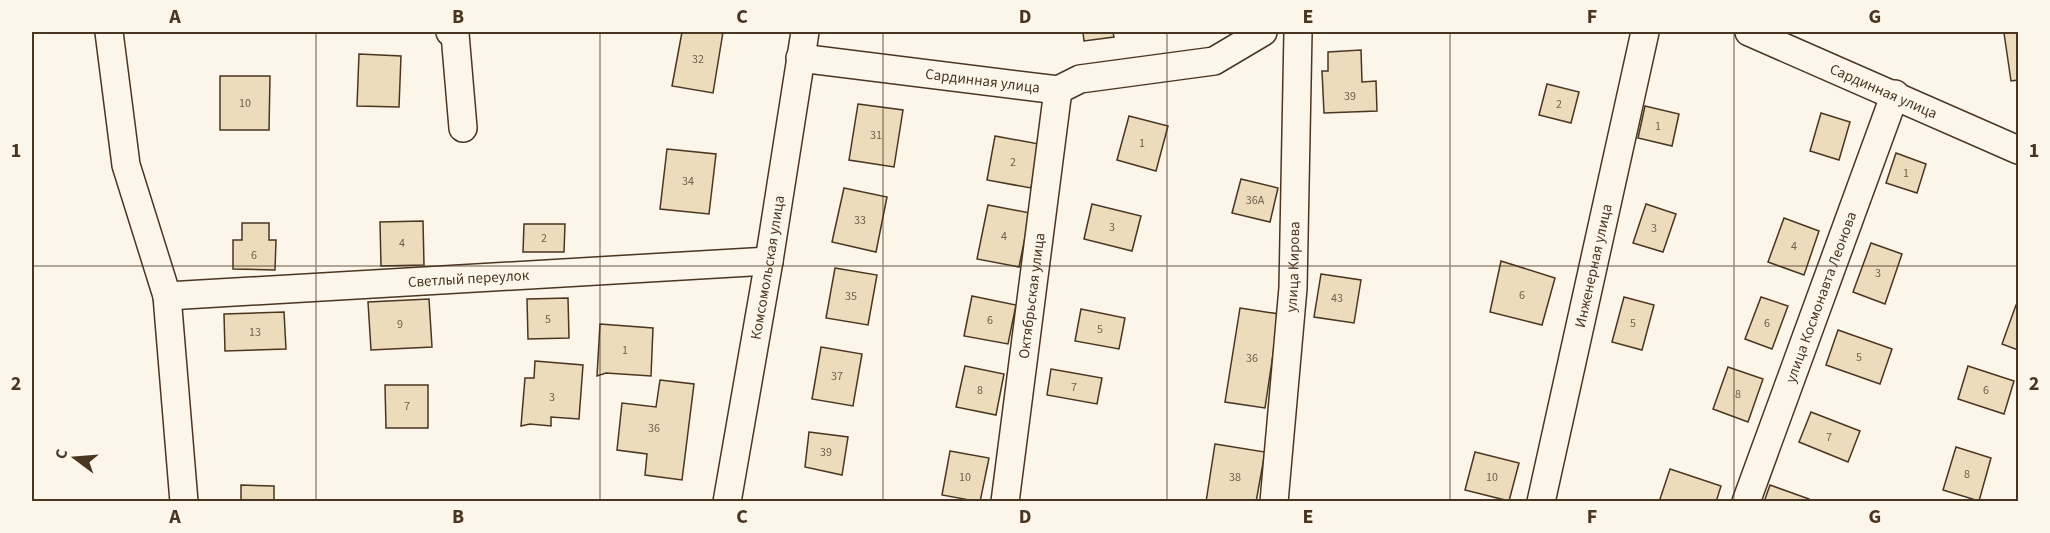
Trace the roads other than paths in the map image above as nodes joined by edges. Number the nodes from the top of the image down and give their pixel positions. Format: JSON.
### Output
{"nodes":[{"id":1,"x":109,"y":32,"type":"edge"},
{"id":2,"x":450,"y":32,"type":"edge"},
{"id":3,"x":805,"y":32,"type":"edge"},
{"id":4,"x":1262,"y":32,"type":"edge"},
{"id":5,"x":1298,"y":32,"type":"edge"},
{"id":6,"x":1645,"y":32,"type":"edge"},
{"id":7,"x":1749,"y":32,"type":"edge"},
{"id":8,"x":800,"y":58,"type":"junction"},
{"id":9,"x":1058,"y":90,"type":"junction"},
{"id":10,"x":1895,"y":94,"type":"junction"},
{"id":11,"x":463,"y":128,"type":"dead end"},
{"id":12,"x":2019,"y":150,"type":"edge"},
{"id":13,"x":769,"y":261,"type":"junction"},
{"id":14,"x":167,"y":296,"type":"junction"},
{"id":15,"x":184,"y":501,"type":"edge"},
{"id":16,"x":727,"y":501,"type":"edge"},
{"id":17,"x":1005,"y":501,"type":"edge"},
{"id":18,"x":1274,"y":501,"type":"edge"},
{"id":19,"x":1541,"y":501,"type":"edge"},
{"id":20,"x":1746,"y":501,"type":"edge"}],
"edges":[{"from":1,"to":14,"type":"street"},
{"from":2,"to":11,"type":"street"},
{"from":3,"to":8,"type":"street","name":"Комсомольская улица"},
{"from":4,"to":9,"type":"street","name":"Сардинная улица"},
{"from":5,"to":18,"type":"street","name":"улица Кирова"},
{"from":6,"to":19,"type":"street","name":"Инженерная улица"},
{"from":7,"to":10,"type":"street","name":"Сардинная улица"},
{"from":8,"to":9,"type":"street","name":"Сардинная улица"},
{"from":8,"to":13,"type":"street","name":"Комсомольская улица"},
{"from":9,"to":17,"type":"street","name":"Октябрьская улица"},
{"from":10,"to":12,"type":"street","name":"Сардинная улица"},
{"from":10,"to":20,"type":"street","name":"улица Космонавта Леонова"},
{"from":13,"to":14,"type":"street","name":"Светлый переулок"},
{"from":13,"to":16,"type":"street","name":"Комсомольская улица"},
{"from":14,"to":15,"type":"street"}]}
